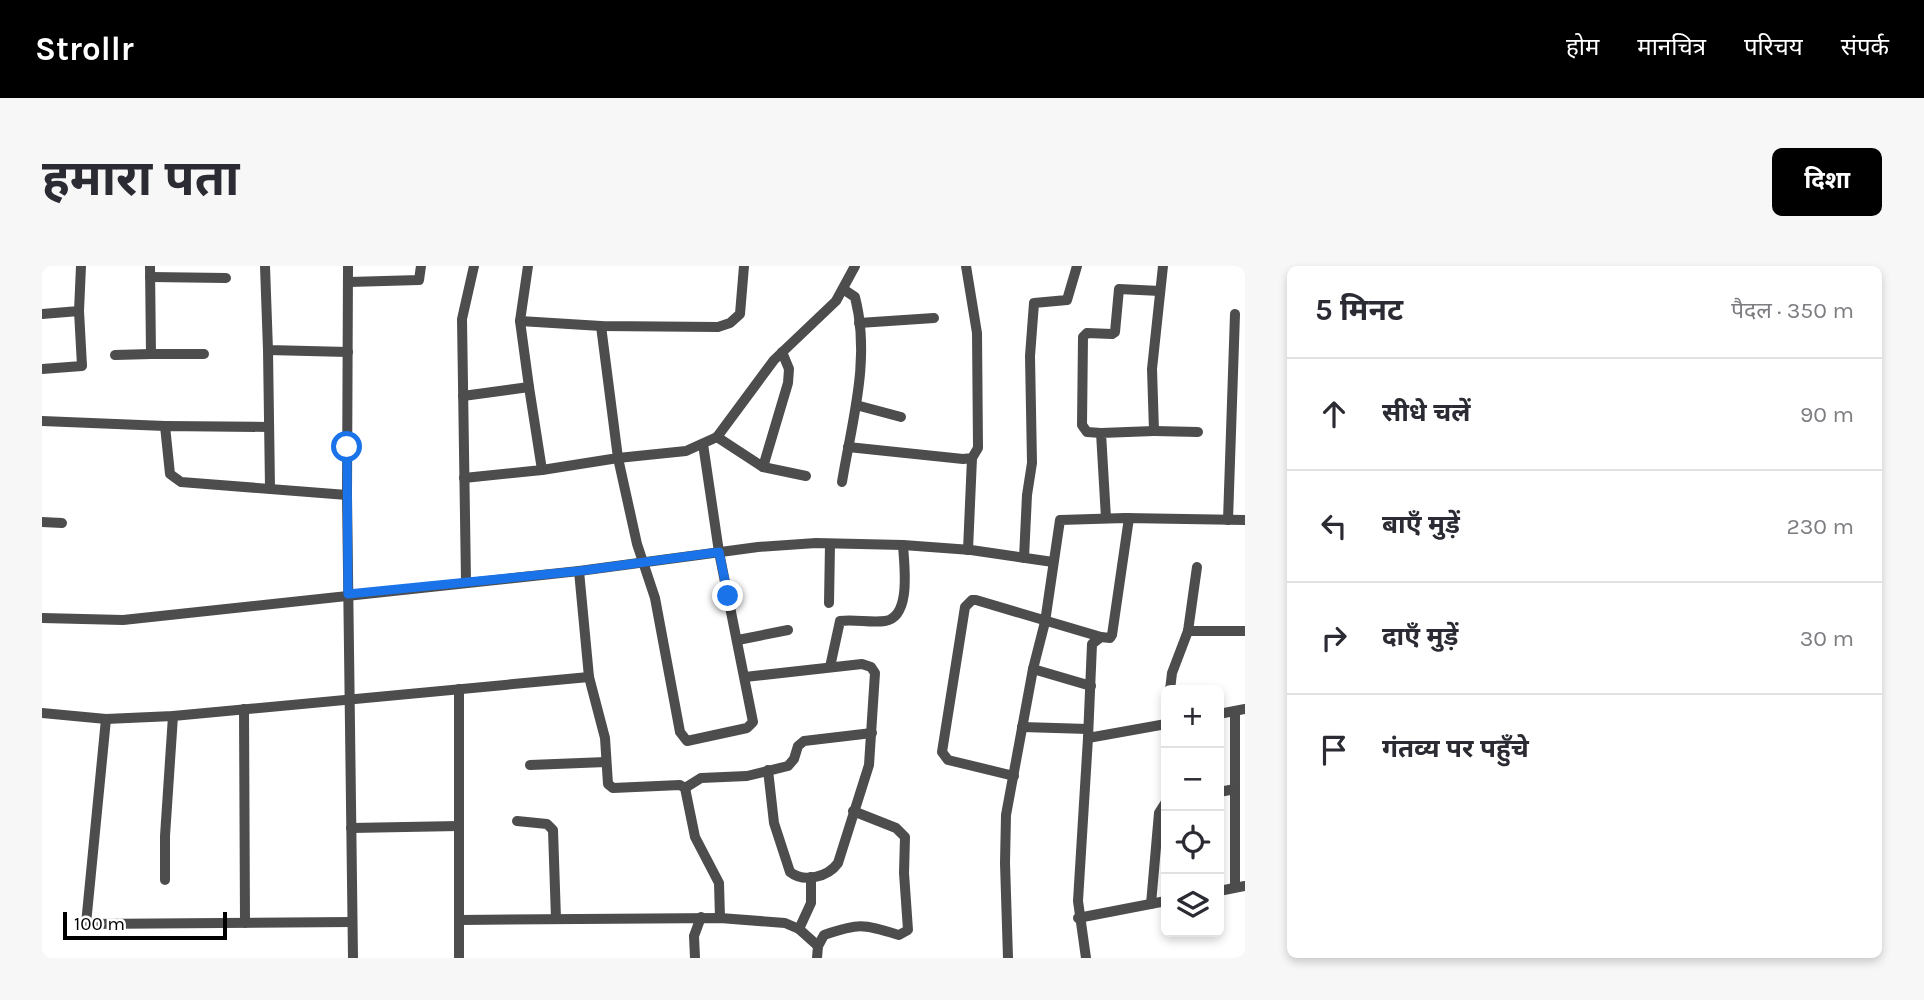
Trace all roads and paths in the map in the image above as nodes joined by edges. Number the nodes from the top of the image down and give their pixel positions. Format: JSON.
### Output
{"nodes":[{"id":1,"x":80,"y":266,"type":"edge"},
{"id":2,"x":265,"y":266,"type":"edge"},
{"id":3,"x":348,"y":266,"type":"edge"},
{"id":4,"x":421,"y":266,"type":"edge"},
{"id":5,"x":474,"y":266,"type":"edge"},
{"id":6,"x":528,"y":266,"type":"edge"},
{"id":7,"x":744,"y":266,"type":"edge"},
{"id":8,"x":855,"y":266,"type":"edge"},
{"id":9,"x":966,"y":266,"type":"edge"},
{"id":10,"x":1077,"y":266,"type":"edge"},
{"id":11,"x":1163,"y":266,"type":"edge"},
{"id":12,"x":150,"y":271,"type":"edge"},
{"id":13,"x":226,"y":278,"type":"dead end"},
{"id":14,"x":349,"y":282,"type":"junction"},
{"id":15,"x":843,"y":289,"type":"junction"},
{"id":16,"x":1160,"y":292,"type":"junction"},
{"id":17,"x":79,"y":311,"type":"junction"},
{"id":18,"x":42,"y":314,"type":"edge"},
{"id":19,"x":1235,"y":314,"type":"dead end"},
{"id":20,"x":934,"y":318,"type":"dead end"},
{"id":21,"x":520,"y":321,"type":"junction"},
{"id":22,"x":859,"y":323,"type":"junction"},
{"id":23,"x":601,"y":326,"type":"junction"},
{"id":24,"x":268,"y":350,"type":"junction"},
{"id":25,"x":348,"y":352,"type":"junction"},
{"id":26,"x":782,"y":352,"type":"junction"},
{"id":27,"x":151,"y":354,"type":"junction"},
{"id":28,"x":204,"y":354,"type":"dead end"},
{"id":29,"x":114,"y":355,"type":"dead end"},
{"id":30,"x":1233,"y":362,"type":"junction"},
{"id":31,"x":1245,"y":363,"type":"edge"},
{"id":32,"x":42,"y":369,"type":"edge"},
{"id":33,"x":529,"y":387,"type":"junction"},
{"id":34,"x":463,"y":396,"type":"junction"},
{"id":35,"x":856,"y":405,"type":"junction"},
{"id":36,"x":901,"y":416,"type":"dead end"},
{"id":37,"x":42,"y":421,"type":"edge"},
{"id":38,"x":165,"y":426,"type":"junction"},
{"id":39,"x":269,"y":427,"type":"junction"},
{"id":40,"x":1154,"y":431,"type":"junction"},
{"id":41,"x":1198,"y":432,"type":"dead end"},
{"id":42,"x":1101,"y":433,"type":"junction"},
{"id":43,"x":717,"y":437,"type":"junction"},
{"id":44,"x":703,"y":444,"type":"junction"},
{"id":45,"x":848,"y":447,"type":"junction"},
{"id":46,"x":618,"y":458,"type":"junction"},
{"id":47,"x":972,"y":458,"type":"junction"},
{"id":48,"x":763,"y":467,"type":"junction"},
{"id":49,"x":542,"y":470,"type":"junction"},
{"id":50,"x":806,"y":476,"type":"dead end"},
{"id":51,"x":464,"y":478,"type":"junction"},
{"id":52,"x":842,"y":482,"type":"dead end"},
{"id":53,"x":270,"y":488,"type":"junction"},
{"id":54,"x":347,"y":495,"type":"junction"},
{"id":55,"x":1106,"y":518,"type":"junction"},
{"id":56,"x":1129,"y":518,"type":"junction"},
{"id":57,"x":1228,"y":520,"type":"junction"},
{"id":58,"x":1245,"y":520,"type":"edge"},
{"id":59,"x":42,"y":522,"type":"edge"},
{"id":60,"x":62,"y":523,"type":"dead end"},
{"id":61,"x":830,"y":544,"type":"junction"},
{"id":62,"x":903,"y":545,"type":"junction"},
{"id":63,"x":968,"y":550,"type":"junction"},
{"id":64,"x":719,"y":552,"type":"junction"},
{"id":65,"x":1024,"y":558,"type":"junction"},
{"id":66,"x":643,"y":562,"type":"junction"},
{"id":67,"x":1053,"y":562,"type":"junction"},
{"id":68,"x":1198,"y":567,"type":"dead end"},
{"id":69,"x":579,"y":571,"type":"junction"},
{"id":70,"x":466,"y":582,"type":"junction"},
{"id":71,"x":348,"y":594,"type":"junction"},
{"id":72,"x":829,"y":603,"type":"dead end"},
{"id":73,"x":42,"y":618,"type":"edge"},
{"id":74,"x":1045,"y":622,"type":"junction"},
{"id":75,"x":788,"y":630,"type":"dead end"},
{"id":76,"x":1188,"y":631,"type":"junction"},
{"id":77,"x":1245,"y":631,"type":"edge"},
{"id":78,"x":1101,"y":637,"type":"junction"},
{"id":79,"x":738,"y":640,"type":"junction"},
{"id":80,"x":830,"y":667,"type":"junction"},
{"id":81,"x":1033,"y":669,"type":"junction"},
{"id":82,"x":589,"y":677,"type":"junction"},
{"id":83,"x":745,"y":677,"type":"junction"},
{"id":84,"x":1171,"y":685,"type":"edge"},
{"id":85,"x":1091,"y":686,"type":"junction"},
{"id":86,"x":459,"y":689,"type":"junction"},
{"id":87,"x":350,"y":699,"type":"junction"},
{"id":88,"x":244,"y":709,"type":"junction"},
{"id":89,"x":1240,"y":710,"type":"edge"},
{"id":90,"x":42,"y":713,"type":"edge"},
{"id":91,"x":173,"y":716,"type":"junction"},
{"id":92,"x":106,"y":719,"type":"junction"},
{"id":93,"x":1161,"y":725,"type":"edge"},
{"id":94,"x":1023,"y":727,"type":"junction"},
{"id":95,"x":872,"y":733,"type":"junction"},
{"id":96,"x":1088,"y":734,"type":"junction"},
{"id":97,"x":606,"y":762,"type":"junction"},
{"id":98,"x":530,"y":765,"type":"dead end"},
{"id":99,"x":768,"y":771,"type":"junction"},
{"id":100,"x":1014,"y":776,"type":"junction"},
{"id":101,"x":685,"y":788,"type":"junction"},
{"id":102,"x":1235,"y":789,"type":"junction"},
{"id":103,"x":1224,"y":791,"type":"edge"},
{"id":104,"x":1161,"y":810,"type":"edge"},
{"id":105,"x":853,"y":811,"type":"junction"},
{"id":106,"x":517,"y":821,"type":"dead end"},
{"id":107,"x":459,"y":826,"type":"junction"},
{"id":108,"x":351,"y":828,"type":"junction"},
{"id":109,"x":811,"y":877,"type":"junction"},
{"id":110,"x":165,"y":880,"type":"dead end"},
{"id":111,"x":1240,"y":887,"type":"edge"},
{"id":112,"x":1161,"y":902,"type":"edge"},
{"id":113,"x":1151,"y":904,"type":"junction"},
{"id":114,"x":701,"y":917,"type":"junction"},
{"id":115,"x":720,"y":918,"type":"junction"},
{"id":116,"x":1079,"y":918,"type":"junction"},
{"id":117,"x":556,"y":919,"type":"junction"},
{"id":118,"x":458,"y":920,"type":"junction"},
{"id":119,"x":352,"y":922,"type":"junction"},
{"id":120,"x":245,"y":923,"type":"junction"},
{"id":121,"x":799,"y":929,"type":"junction"},
{"id":122,"x":817,"y":952,"type":"edge"},
{"id":123,"x":353,"y":958,"type":"edge"},
{"id":124,"x":459,"y":958,"type":"edge"},
{"id":125,"x":695,"y":958,"type":"edge"},
{"id":126,"x":1008,"y":958,"type":"edge"},
{"id":127,"x":1086,"y":958,"type":"edge"}],
"edges":[{"from":1,"to":17,"type":"street"},
{"from":2,"to":24,"type":"street"},
{"from":3,"to":14,"type":"street"},
{"from":4,"to":14,"type":"street"},
{"from":5,"to":34,"type":"street"},
{"from":6,"to":21,"type":"street"},
{"from":7,"to":23,"type":"street"},
{"from":8,"to":15,"type":"street"},
{"from":9,"to":47,"type":"street"},
{"from":10,"to":65,"type":"street"},
{"from":11,"to":16,"type":"street"},
{"from":12,"to":13,"type":"street"},
{"from":12,"to":27,"type":"street"},
{"from":14,"to":25,"type":"street"},
{"from":15,"to":22,"type":"street"},
{"from":15,"to":26,"type":"street"},
{"from":16,"to":40,"type":"street"},
{"from":16,"to":42,"type":"street"},
{"from":17,"to":18,"type":"street"},
{"from":17,"to":32,"type":"street"},
{"from":19,"to":30,"type":"street"},
{"from":20,"to":22,"type":"street"},
{"from":21,"to":23,"type":"street"},
{"from":21,"to":33,"type":"street"},
{"from":22,"to":35,"type":"street"},
{"from":23,"to":46,"type":"street"},
{"from":24,"to":25,"type":"street"},
{"from":24,"to":39,"type":"street"},
{"from":25,"to":54,"type":"street"},
{"from":26,"to":43,"type":"street"},
{"from":26,"to":48,"type":"street"},
{"from":27,"to":28,"type":"street"},
{"from":27,"to":29,"type":"street"},
{"from":30,"to":31,"type":"street"},
{"from":30,"to":57,"type":"street"},
{"from":33,"to":34,"type":"street"},
{"from":33,"to":49,"type":"street"},
{"from":34,"to":51,"type":"street"},
{"from":35,"to":36,"type":"street"},
{"from":35,"to":45,"type":"street"},
{"from":37,"to":38,"type":"street"},
{"from":38,"to":39,"type":"street"},
{"from":38,"to":53,"type":"street"},
{"from":39,"to":53,"type":"street"},
{"from":40,"to":41,"type":"street"},
{"from":40,"to":42,"type":"street"},
{"from":42,"to":55,"type":"street"},
{"from":43,"to":44,"type":"street"},
{"from":43,"to":48,"type":"street"},
{"from":44,"to":46,"type":"street"},
{"from":44,"to":64,"type":"street"},
{"from":45,"to":47,"type":"street"},
{"from":45,"to":52,"type":"street"},
{"from":46,"to":49,"type":"street"},
{"from":46,"to":66,"type":"street"},
{"from":47,"to":63,"type":"street"},
{"from":48,"to":50,"type":"street"},
{"from":49,"to":51,"type":"street"},
{"from":51,"to":70,"type":"street"},
{"from":53,"to":54,"type":"street"},
{"from":54,"to":71,"type":"street"},
{"from":55,"to":56,"type":"street"},
{"from":55,"to":67,"type":"street"},
{"from":56,"to":57,"type":"street"},
{"from":56,"to":78,"type":"street"},
{"from":57,"to":58,"type":"street"},
{"from":59,"to":60,"type":"street"},
{"from":61,"to":62,"type":"street"},
{"from":61,"to":64,"type":"street"},
{"from":61,"to":72,"type":"street"},
{"from":62,"to":63,"type":"street"},
{"from":62,"to":80,"type":"street"},
{"from":63,"to":65,"type":"street"},
{"from":64,"to":66,"type":"street"},
{"from":64,"to":79,"type":"street"},
{"from":65,"to":67,"type":"street"},
{"from":66,"to":69,"type":"street"},
{"from":66,"to":83,"type":"street"},
{"from":67,"to":74,"type":"street"},
{"from":68,"to":76,"type":"street"},
{"from":69,"to":70,"type":"street"},
{"from":69,"to":82,"type":"street"},
{"from":70,"to":71,"type":"street"},
{"from":71,"to":73,"type":"street"},
{"from":71,"to":87,"type":"street"},
{"from":74,"to":78,"type":"street"},
{"from":74,"to":81,"type":"street"},
{"from":74,"to":100,"type":"street"},
{"from":75,"to":79,"type":"street"},
{"from":76,"to":77,"type":"street"},
{"from":76,"to":84,"type":"street"},
{"from":78,"to":85,"type":"street"},
{"from":79,"to":83,"type":"street"},
{"from":80,"to":83,"type":"street"},
{"from":80,"to":95,"type":"street"},
{"from":81,"to":85,"type":"street"},
{"from":81,"to":94,"type":"street"},
{"from":82,"to":86,"type":"street"},
{"from":82,"to":97,"type":"street"},
{"from":85,"to":96,"type":"street"},
{"from":86,"to":87,"type":"street"},
{"from":86,"to":107,"type":"street"},
{"from":87,"to":88,"type":"street"},
{"from":87,"to":108,"type":"street"},
{"from":88,"to":91,"type":"street"},
{"from":88,"to":120,"type":"street"},
{"from":89,"to":102,"type":"street"},
{"from":90,"to":92,"type":"street"},
{"from":91,"to":92,"type":"street"},
{"from":91,"to":110,"type":"street"},
{"from":92,"to":120,"type":"street"},
{"from":93,"to":96,"type":"street"},
{"from":94,"to":96,"type":"street"},
{"from":94,"to":100,"type":"street"},
{"from":95,"to":99,"type":"street"},
{"from":95,"to":105,"type":"street"},
{"from":96,"to":116,"type":"street"},
{"from":97,"to":98,"type":"street"},
{"from":97,"to":101,"type":"street"},
{"from":99,"to":101,"type":"street"},
{"from":99,"to":109,"type":"street"},
{"from":100,"to":126,"type":"street"},
{"from":101,"to":115,"type":"street"},
{"from":102,"to":103,"type":"street"},
{"from":102,"to":111,"type":"street"},
{"from":104,"to":113,"type":"street"},
{"from":105,"to":109,"type":"street"},
{"from":105,"to":122,"type":"street"},
{"from":106,"to":117,"type":"street"},
{"from":107,"to":108,"type":"street"},
{"from":107,"to":118,"type":"street"},
{"from":108,"to":119,"type":"street"},
{"from":109,"to":121,"type":"street"},
{"from":112,"to":113,"type":"street"},
{"from":113,"to":116,"type":"street"},
{"from":114,"to":115,"type":"street"},
{"from":114,"to":117,"type":"street"},
{"from":114,"to":125,"type":"street"},
{"from":115,"to":121,"type":"street"},
{"from":116,"to":127,"type":"street"},
{"from":117,"to":118,"type":"street"},
{"from":118,"to":124,"type":"street"},
{"from":119,"to":120,"type":"street"},
{"from":119,"to":123,"type":"street"},
{"from":121,"to":122,"type":"street"}]}
